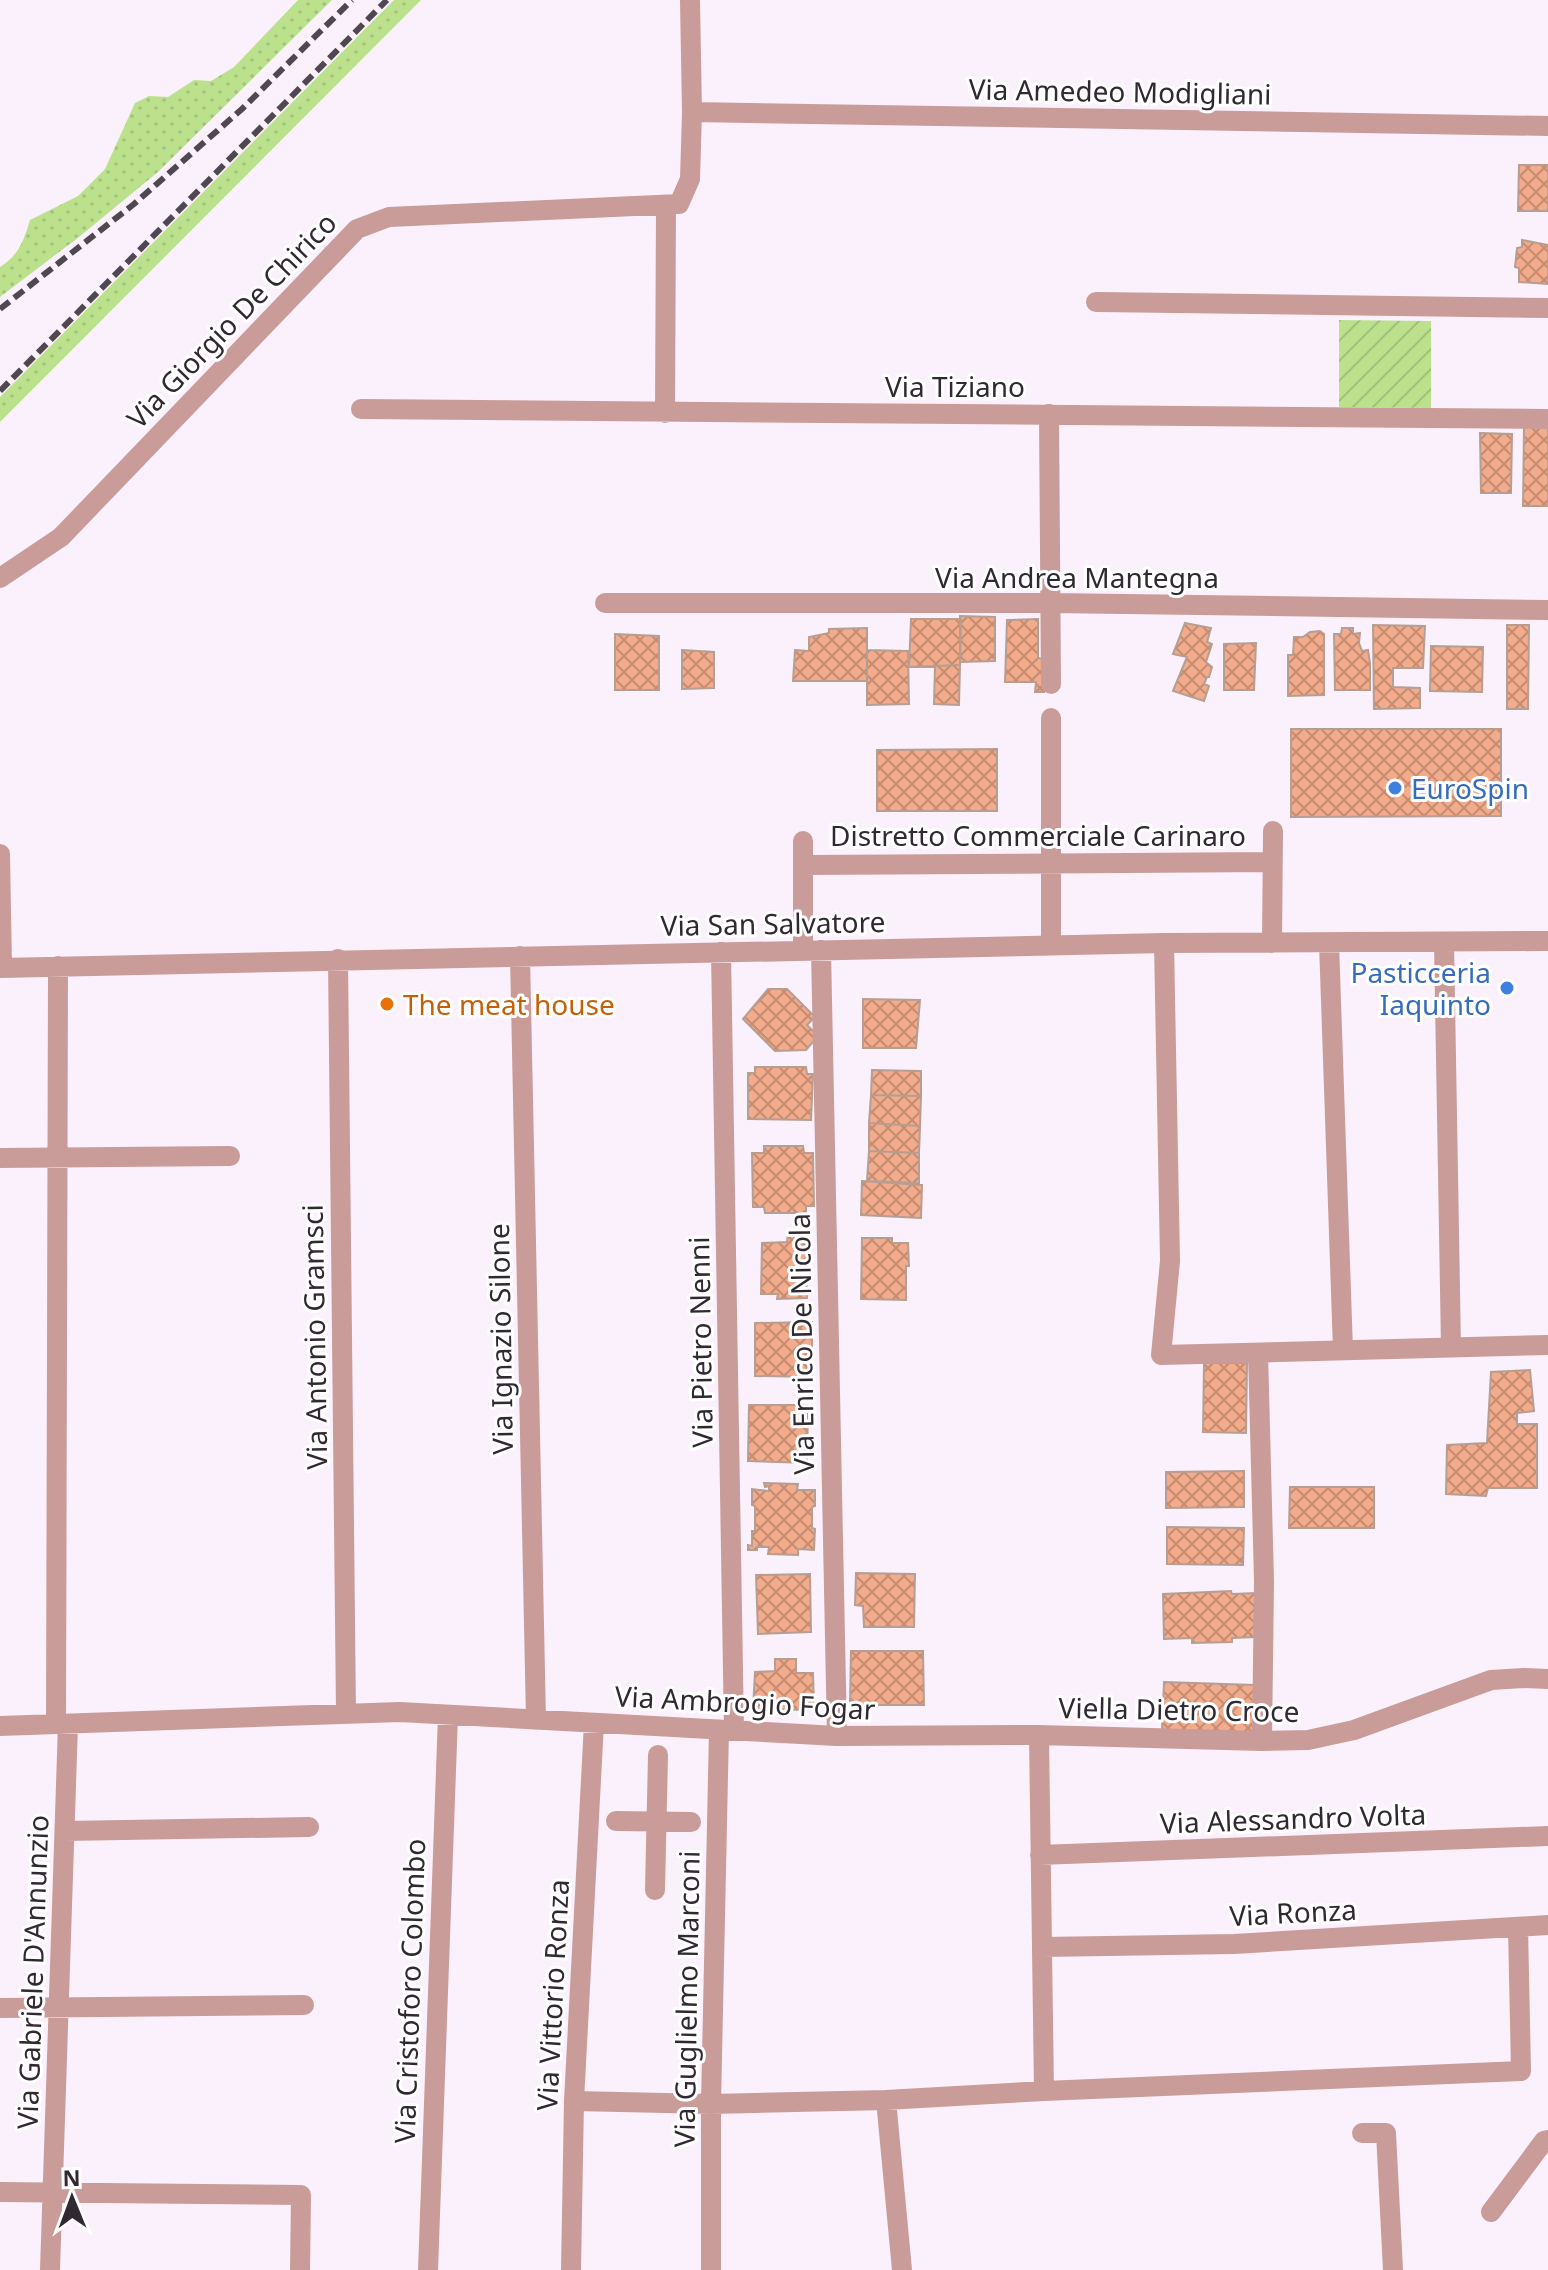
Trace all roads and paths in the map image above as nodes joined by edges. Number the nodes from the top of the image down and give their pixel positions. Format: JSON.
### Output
{"nodes":[{"id":1,"x":690,"y":0,"type":"edge"},
{"id":2,"x":692,"y":112,"type":"junction"},
{"id":3,"x":1548,"y":126,"type":"edge"},
{"id":4,"x":666,"y":205,"type":"junction"},
{"id":5,"x":1096,"y":302,"type":"dead end"},
{"id":6,"x":1548,"y":308,"type":"edge"},
{"id":7,"x":361,"y":409,"type":"dead end"},
{"id":8,"x":665,"y":413,"type":"junction"},
{"id":9,"x":1049,"y":414,"type":"junction"},
{"id":10,"x":1548,"y":419,"type":"edge"},
{"id":11,"x":0,"y":578,"type":"edge"},
{"id":12,"x":605,"y":603,"type":"dead end"},
{"id":13,"x":1051,"y":603,"type":"junction"},
{"id":14,"x":1548,"y":610,"type":"edge"},
{"id":15,"x":1051,"y":684,"type":"dead end"},
{"id":16,"x":1051,"y":718,"type":"dead end"},
{"id":17,"x":1273,"y":831,"type":"dead end"},
{"id":18,"x":803,"y":841,"type":"dead end"},
{"id":19,"x":0,"y":854,"type":"edge"},
{"id":20,"x":1273,"y":862,"type":"junction"},
{"id":21,"x":1050,"y":863,"type":"junction"},
{"id":22,"x":803,"y":865,"type":"junction"},
{"id":23,"x":1548,"y":941,"type":"edge"},
{"id":24,"x":1164,"y":943,"type":"junction"},
{"id":25,"x":1272,"y":943,"type":"junction"},
{"id":26,"x":1329,"y":943,"type":"junction"},
{"id":27,"x":1444,"y":943,"type":"junction"},
{"id":28,"x":1051,"y":945,"type":"junction"},
{"id":29,"x":812,"y":950,"type":"junction"},
{"id":30,"x":721,"y":952,"type":"junction"},
{"id":31,"x":520,"y":956,"type":"junction"},
{"id":32,"x":338,"y":959,"type":"junction"},
{"id":33,"x":58,"y":966,"type":"junction"},
{"id":34,"x":1,"y":968,"type":"edge"},
{"id":35,"x":230,"y":1156,"type":"dead end"},
{"id":36,"x":57,"y":1157,"type":"junction"},
{"id":37,"x":0,"y":1158,"type":"edge"},
{"id":38,"x":1548,"y":1345,"type":"edge"},
{"id":39,"x":1451,"y":1347,"type":"junction"},
{"id":40,"x":1343,"y":1350,"type":"junction"},
{"id":41,"x":1258,"y":1353,"type":"junction"},
{"id":42,"x":1548,"y":1679,"type":"edge"},
{"id":43,"x":346,"y":1714,"type":"junction"},
{"id":44,"x":448,"y":1715,"type":"junction"},
{"id":45,"x":536,"y":1720,"type":"junction"},
{"id":46,"x":594,"y":1723,"type":"junction"},
{"id":47,"x":62,"y":1724,"type":"junction"},
{"id":48,"x":0,"y":1726,"type":"edge"},
{"id":49,"x":727,"y":1730,"type":"junction"},
{"id":50,"x":1039,"y":1735,"type":"junction"},
{"id":51,"x":837,"y":1736,"type":"junction"},
{"id":52,"x":1262,"y":1741,"type":"junction"},
{"id":53,"x":658,"y":1755,"type":"dead end"},
{"id":54,"x":616,"y":1821,"type":"dead end"},
{"id":55,"x":656,"y":1822,"type":"junction"},
{"id":56,"x":691,"y":1822,"type":"dead end"},
{"id":57,"x":309,"y":1827,"type":"dead end"},
{"id":58,"x":65,"y":1831,"type":"junction"},
{"id":59,"x":1548,"y":1836,"type":"edge"},
{"id":60,"x":1040,"y":1855,"type":"junction"},
{"id":61,"x":655,"y":1890,"type":"dead end"},
{"id":62,"x":1548,"y":1925,"type":"edge"},
{"id":63,"x":1518,"y":1927,"type":"junction"},
{"id":64,"x":1042,"y":1947,"type":"junction"},
{"id":65,"x":304,"y":2005,"type":"dead end"},
{"id":66,"x":59,"y":2007,"type":"junction"},
{"id":67,"x":0,"y":2008,"type":"edge"},
{"id":68,"x":1044,"y":2091,"type":"junction"},
{"id":69,"x":886,"y":2100,"type":"junction"},
{"id":70,"x":574,"y":2101,"type":"junction"},
{"id":71,"x":711,"y":2104,"type":"junction"},
{"id":72,"x":1362,"y":2133,"type":"dead end"},
{"id":73,"x":1548,"y":2140,"type":"edge"},
{"id":74,"x":0,"y":2192,"type":"edge"},
{"id":75,"x":53,"y":2192,"type":"junction"},
{"id":76,"x":1491,"y":2212,"type":"dead end"},
{"id":77,"x":50,"y":2270,"type":"edge"},
{"id":78,"x":300,"y":2270,"type":"edge"},
{"id":79,"x":428,"y":2270,"type":"edge"},
{"id":80,"x":571,"y":2270,"type":"edge"},
{"id":81,"x":711,"y":2270,"type":"edge"},
{"id":82,"x":902,"y":2270,"type":"edge"},
{"id":83,"x":1393,"y":2270,"type":"edge"}],
"edges":[{"from":1,"to":2,"type":"street"},
{"from":2,"to":3,"type":"street","name":"Via Amedeo Modigliani"},
{"from":2,"to":4,"type":"street"},
{"from":4,"to":8,"type":"street"},
{"from":4,"to":11,"type":"street","name":"Via Giorgio De Chirico"},
{"from":5,"to":6,"type":"street"},
{"from":7,"to":8,"type":"street","name":"Via Tiziano"},
{"from":8,"to":9,"type":"street","name":"Via Tiziano"},
{"from":9,"to":10,"type":"street","name":"Via Tiziano"},
{"from":9,"to":13,"type":"street"},
{"from":12,"to":13,"type":"street","name":"Via Andrea Mantegna"},
{"from":13,"to":14,"type":"street","name":"Via Andrea Mantegna"},
{"from":13,"to":15,"type":"street"},
{"from":16,"to":21,"type":"street"},
{"from":17,"to":20,"type":"street"},
{"from":18,"to":22,"type":"street","name":"Via Enrico De Nicola"},
{"from":19,"to":34,"type":"street"},
{"from":20,"to":21,"type":"street","name":"Distretto Commerciale Carinaro"},
{"from":20,"to":25,"type":"street"},
{"from":21,"to":22,"type":"street","name":"Distretto Commerciale Carinaro"},
{"from":21,"to":28,"type":"street"},
{"from":22,"to":29,"type":"street","name":"Via Enrico De Nicola"},
{"from":23,"to":27,"type":"street","name":"Via San Salvatore"},
{"from":24,"to":25,"type":"street","name":"Via San Salvatore"},
{"from":24,"to":28,"type":"street","name":"Via San Salvatore"},
{"from":24,"to":41,"type":"street"},
{"from":25,"to":26,"type":"street","name":"Via San Salvatore"},
{"from":26,"to":27,"type":"street","name":"Via San Salvatore"},
{"from":26,"to":40,"type":"street"},
{"from":27,"to":39,"type":"street"},
{"from":28,"to":29,"type":"street","name":"Via San Salvatore"},
{"from":29,"to":30,"type":"street","name":"Via San Salvatore"},
{"from":29,"to":51,"type":"street","name":"Via Enrico De Nicola"},
{"from":30,"to":31,"type":"street","name":"Via San Salvatore"},
{"from":30,"to":49,"type":"street","name":"Via Pietro Nenni"},
{"from":31,"to":32,"type":"street","name":"Via San Salvatore"},
{"from":31,"to":45,"type":"street","name":"Via Ignazio Silone"},
{"from":32,"to":33,"type":"street","name":"Via San Salvatore"},
{"from":32,"to":43,"type":"street","name":"Via Antonio Gramsci"},
{"from":33,"to":34,"type":"street","name":"Via San Salvatore"},
{"from":33,"to":36,"type":"street","name":"Via Gabriele D'Annunzio"},
{"from":35,"to":36,"type":"street"},
{"from":36,"to":37,"type":"street"},
{"from":36,"to":47,"type":"street","name":"Via Gabriele D'Annunzio"},
{"from":38,"to":39,"type":"street"},
{"from":39,"to":40,"type":"street"},
{"from":40,"to":41,"type":"street"},
{"from":41,"to":52,"type":"street"},
{"from":42,"to":52,"type":"street","name":"Viella Dietro Croce"},
{"from":43,"to":44,"type":"street","name":"Via Ambrogio Fogar"},
{"from":43,"to":47,"type":"street","name":"Via Ambrogio Fogar"},
{"from":44,"to":45,"type":"street","name":"Via Ambrogio Fogar"},
{"from":44,"to":79,"type":"street","name":"Via Cristoforo Colombo"},
{"from":45,"to":46,"type":"street","name":"Via Ambrogio Fogar"},
{"from":46,"to":49,"type":"street","name":"Via Ambrogio Fogar"},
{"from":46,"to":70,"type":"street","name":"Via Vittorio Ronza"},
{"from":47,"to":48,"type":"street","name":"Via Ambrogio Fogar"},
{"from":47,"to":58,"type":"street","name":"Via Gabriele D'Annunzio"},
{"from":49,"to":51,"type":"street","name":"Via Ambrogio Fogar"},
{"from":49,"to":71,"type":"street","name":"Via Guglielmo Marconi"},
{"from":50,"to":51,"type":"street","name":"Via Ambrogio Fogar"},
{"from":50,"to":52,"type":"street","name":"Viella Dietro Croce"},
{"from":50,"to":60,"type":"street"},
{"from":53,"to":55,"type":"street"},
{"from":54,"to":55,"type":"street"},
{"from":55,"to":56,"type":"street"},
{"from":55,"to":61,"type":"street"},
{"from":57,"to":58,"type":"street"},
{"from":58,"to":66,"type":"street","name":"Via Gabriele D'Annunzio"},
{"from":59,"to":60,"type":"street","name":"Via Alessandro Volta"},
{"from":60,"to":64,"type":"street"},
{"from":62,"to":63,"type":"street","name":"Via Ronza"},
{"from":63,"to":64,"type":"street","name":"Via Ronza"},
{"from":63,"to":68,"type":"street"},
{"from":64,"to":68,"type":"street"},
{"from":65,"to":66,"type":"street"},
{"from":66,"to":67,"type":"street"},
{"from":66,"to":75,"type":"street","name":"Via Gabriele D'Annunzio"},
{"from":68,"to":69,"type":"street"},
{"from":69,"to":71,"type":"street"},
{"from":69,"to":82,"type":"street"},
{"from":70,"to":71,"type":"street"},
{"from":70,"to":80,"type":"street","name":"Via Vittorio Ronza"},
{"from":71,"to":81,"type":"street","name":"Via Guglielmo Marconi"},
{"from":72,"to":83,"type":"street"},
{"from":73,"to":76,"type":"street"},
{"from":74,"to":75,"type":"street"},
{"from":75,"to":77,"type":"street","name":"Via Gabriele D'Annunzio"},
{"from":75,"to":78,"type":"street"}]}
